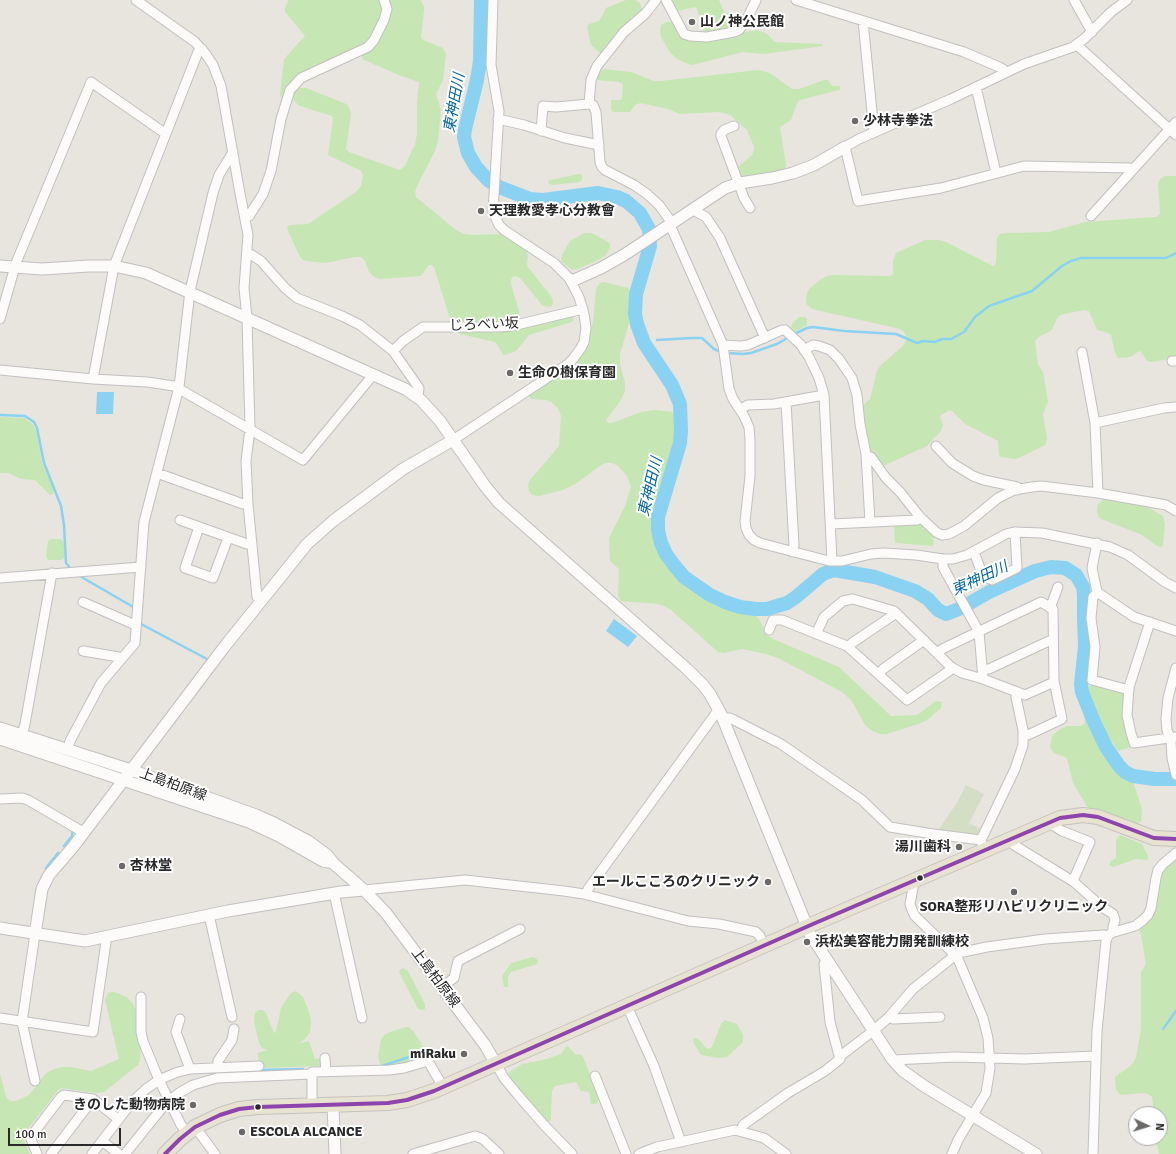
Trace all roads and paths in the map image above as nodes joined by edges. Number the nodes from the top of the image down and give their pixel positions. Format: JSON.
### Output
{"nodes":[{"id":1,"x":136,"y":0,"type":"edge"},
{"id":2,"x":384,"y":0,"type":"edge"},
{"id":3,"x":493,"y":0,"type":"edge"},
{"id":4,"x":656,"y":0,"type":"edge"},
{"id":5,"x":666,"y":0,"type":"edge"},
{"id":6,"x":756,"y":0,"type":"edge"},
{"id":7,"x":796,"y":0,"type":"edge"},
{"id":8,"x":1074,"y":0,"type":"edge"},
{"id":9,"x":1122,"y":1,"type":"edge"},
{"id":10,"x":808,"y":2,"type":"edge"},
{"id":11,"x":863,"y":21,"type":"junction"},
{"id":12,"x":1092,"y":32,"type":"junction"},
{"id":13,"x":1076,"y":45,"type":"junction"},
{"id":14,"x":202,"y":49,"type":"junction"},
{"id":15,"x":1005,"y":73,"type":"junction"},
{"id":16,"x":976,"y":87,"type":"junction"},
{"id":17,"x":589,"y":104,"type":"junction"},
{"id":18,"x":498,"y":119,"type":"junction"},
{"id":19,"x":734,"y":126,"type":"dead end"},
{"id":20,"x":1174,"y":129,"type":"edge"},
{"id":21,"x":541,"y":131,"type":"junction"},
{"id":22,"x":874,"y":132,"type":"junction"},
{"id":23,"x":166,"y":134,"type":"junction"},
{"id":24,"x":599,"y":145,"type":"junction"},
{"id":25,"x":845,"y":147,"type":"junction"},
{"id":26,"x":233,"y":152,"type":"junction"},
{"id":27,"x":1132,"y":170,"type":"junction"},
{"id":28,"x":996,"y":173,"type":"junction"},
{"id":29,"x":738,"y":183,"type":"junction"},
{"id":30,"x":750,"y":208,"type":"dead end"},
{"id":31,"x":693,"y":209,"type":"junction"},
{"id":32,"x":1091,"y":216,"type":"dead end"},
{"id":33,"x":245,"y":217,"type":"junction"},
{"id":34,"x":671,"y":224,"type":"junction"},
{"id":35,"x":247,"y":254,"type":"junction"},
{"id":36,"x":0,"y":266,"type":"edge"},
{"id":37,"x":114,"y":266,"type":"junction"},
{"id":38,"x":15,"y":268,"type":"junction"},
{"id":39,"x":572,"y":281,"type":"junction"},
{"id":40,"x":190,"y":291,"type":"junction"},
{"id":41,"x":583,"y":309,"type":"junction"},
{"id":42,"x":247,"y":318,"type":"junction"},
{"id":43,"x":0,"y":319,"type":"edge"},
{"id":44,"x":765,"y":338,"type":"junction"},
{"id":45,"x":723,"y":345,"type":"junction"},
{"id":46,"x":804,"y":350,"type":"junction"},
{"id":47,"x":393,"y":351,"type":"junction"},
{"id":48,"x":1082,"y":352,"type":"dead end"},
{"id":49,"x":0,"y":370,"type":"edge"},
{"id":50,"x":373,"y":375,"type":"junction"},
{"id":51,"x":92,"y":379,"type":"junction"},
{"id":52,"x":179,"y":387,"type":"junction"},
{"id":53,"x":824,"y":395,"type":"junction"},
{"id":54,"x":418,"y":398,"type":"junction"},
{"id":55,"x":786,"y":402,"type":"junction"},
{"id":56,"x":1176,"y":407,"type":"edge"},
{"id":57,"x":740,"y":409,"type":"junction"},
{"id":58,"x":1095,"y":423,"type":"junction"},
{"id":59,"x":250,"y":429,"type":"junction"},
{"id":60,"x":453,"y":440,"type":"junction"},
{"id":61,"x":936,"y":446,"type":"dead end"},
{"id":62,"x":867,"y":457,"type":"junction"},
{"id":63,"x":157,"y":473,"type":"junction"},
{"id":64,"x":1017,"y":490,"type":"junction"},
{"id":65,"x":1098,"y":493,"type":"junction"},
{"id":66,"x":248,"y":504,"type":"junction"},
{"id":67,"x":1176,"y":511,"type":"edge"},
{"id":68,"x":920,"y":517,"type":"junction"},
{"id":69,"x":180,"y":520,"type":"dead end"},
{"id":70,"x":870,"y":522,"type":"junction"},
{"id":71,"x":831,"y":524,"type":"junction"},
{"id":72,"x":199,"y":527,"type":"junction"},
{"id":73,"x":1015,"y":532,"type":"junction"},
{"id":74,"x":228,"y":538,"type":"junction"},
{"id":75,"x":1097,"y":543,"type":"junction"},
{"id":76,"x":252,"y":544,"type":"junction"},
{"id":77,"x":792,"y":552,"type":"junction"},
{"id":78,"x":974,"y":552,"type":"junction"},
{"id":79,"x":943,"y":559,"type":"junction"},
{"id":80,"x":832,"y":561,"type":"junction"},
{"id":81,"x":141,"y":567,"type":"junction"},
{"id":82,"x":52,"y":573,"type":"junction"},
{"id":83,"x":0,"y":578,"type":"edge"},
{"id":84,"x":1058,"y":587,"type":"dead end"},
{"id":85,"x":1176,"y":588,"type":"edge"},
{"id":86,"x":1097,"y":592,"type":"junction"},
{"id":87,"x":262,"y":600,"type":"junction"},
{"id":88,"x":83,"y":602,"type":"dead end"},
{"id":89,"x":1050,"y":608,"type":"junction"},
{"id":90,"x":894,"y":611,"type":"junction"},
{"id":91,"x":1150,"y":622,"type":"junction"},
{"id":92,"x":136,"y":624,"type":"junction"},
{"id":93,"x":769,"y":630,"type":"dead end"},
{"id":94,"x":1176,"y":631,"type":"edge"},
{"id":95,"x":979,"y":632,"type":"junction"},
{"id":96,"x":816,"y":634,"type":"junction"},
{"id":97,"x":924,"y":640,"type":"junction"},
{"id":98,"x":1053,"y":641,"type":"junction"},
{"id":99,"x":848,"y":647,"type":"junction"},
{"id":100,"x":83,"y":651,"type":"dead end"},
{"id":101,"x":938,"y":653,"type":"junction"},
{"id":102,"x":121,"y":659,"type":"junction"},
{"id":103,"x":952,"y":667,"type":"junction"},
{"id":104,"x":1176,"y":668,"type":"edge"},
{"id":105,"x":879,"y":674,"type":"junction"},
{"id":106,"x":982,"y":674,"type":"junction"},
{"id":107,"x":1054,"y":682,"type":"junction"},
{"id":108,"x":1129,"y":690,"type":"junction"},
{"id":109,"x":1018,"y":692,"type":"junction"},
{"id":110,"x":720,"y":714,"type":"junction"},
{"id":111,"x":0,"y":728,"type":"edge"},
{"id":112,"x":22,"y":735,"type":"junction"},
{"id":113,"x":1024,"y":736,"type":"junction"},
{"id":114,"x":1173,"y":737,"type":"edge"},
{"id":115,"x":0,"y":739,"type":"edge"},
{"id":116,"x":67,"y":749,"type":"junction"},
{"id":117,"x":131,"y":770,"type":"junction"},
{"id":118,"x":1176,"y":775,"type":"edge"},
{"id":119,"x":123,"y":780,"type":"junction"},
{"id":120,"x":0,"y":799,"type":"edge"},
{"id":121,"x":1052,"y":821,"type":"junction"},
{"id":122,"x":84,"y":832,"type":"junction"},
{"id":123,"x":1012,"y":839,"type":"junction"},
{"id":124,"x":1176,"y":839,"type":"edge"},
{"id":125,"x":983,"y":845,"type":"junction"},
{"id":126,"x":1176,"y":853,"type":"edge"},
{"id":127,"x":334,"y":864,"type":"junction"},
{"id":128,"x":1073,"y":881,"type":"junction"},
{"id":129,"x":911,"y":882,"type":"junction"},
{"id":130,"x":364,"y":890,"type":"junction"},
{"id":131,"x":334,"y":893,"type":"junction"},
{"id":132,"x":586,"y":895,"type":"junction"},
{"id":133,"x":209,"y":915,"type":"junction"},
{"id":134,"x":807,"y":926,"type":"junction"},
{"id":135,"x":0,"y":928,"type":"edge"},
{"id":136,"x":520,"y":929,"type":"dead end"},
{"id":137,"x":35,"y":934,"type":"junction"},
{"id":138,"x":1111,"y":934,"type":"junction"},
{"id":139,"x":105,"y":937,"type":"junction"},
{"id":140,"x":764,"y":945,"type":"junction"},
{"id":141,"x":955,"y":955,"type":"junction"},
{"id":142,"x":828,"y":962,"type":"junction"},
{"id":143,"x":442,"y":987,"type":"junction"},
{"id":144,"x":141,"y":997,"type":"dead end"},
{"id":145,"x":627,"y":1006,"type":"junction"},
{"id":146,"x":890,"y":1016,"type":"junction"},
{"id":147,"x":232,"y":1017,"type":"dead end"},
{"id":148,"x":940,"y":1017,"type":"dead end"},
{"id":149,"x":0,"y":1018,"type":"edge"},
{"id":150,"x":362,"y":1018,"type":"dead end"},
{"id":151,"x":180,"y":1019,"type":"dead end"},
{"id":152,"x":22,"y":1022,"type":"junction"},
{"id":153,"x":234,"y":1029,"type":"dead end"},
{"id":154,"x":873,"y":1032,"type":"junction"},
{"id":155,"x":1095,"y":1056,"type":"junction"},
{"id":156,"x":839,"y":1057,"type":"junction"},
{"id":157,"x":990,"y":1057,"type":"junction"},
{"id":158,"x":893,"y":1060,"type":"junction"},
{"id":159,"x":496,"y":1064,"type":"junction"},
{"id":160,"x":259,"y":1066,"type":"dead end"},
{"id":161,"x":218,"y":1067,"type":"junction"},
{"id":162,"x":190,"y":1069,"type":"junction"},
{"id":163,"x":312,"y":1074,"type":"junction"},
{"id":164,"x":595,"y":1076,"type":"dead end"},
{"id":165,"x":159,"y":1080,"type":"junction"},
{"id":166,"x":35,"y":1081,"type":"dead end"},
{"id":167,"x":443,"y":1087,"type":"junction"},
{"id":168,"x":93,"y":1099,"type":"junction"},
{"id":169,"x":169,"y":1101,"type":"junction"},
{"id":170,"x":312,"y":1105,"type":"junction"},
{"id":171,"x":333,"y":1105,"type":"junction"},
{"id":172,"x":973,"y":1116,"type":"junction"},
{"id":173,"x":118,"y":1119,"type":"junction"},
{"id":174,"x":191,"y":1130,"type":"junction"},
{"id":175,"x":741,"y":1131,"type":"junction"},
{"id":176,"x":102,"y":1141,"type":"junction"},
{"id":177,"x":681,"y":1142,"type":"junction"},
{"id":178,"x":444,"y":1144,"type":"junction"},
{"id":179,"x":37,"y":1154,"type":"edge"},
{"id":180,"x":51,"y":1154,"type":"edge"},
{"id":181,"x":92,"y":1154,"type":"edge"},
{"id":182,"x":119,"y":1154,"type":"edge"},
{"id":183,"x":125,"y":1154,"type":"edge"},
{"id":184,"x":165,"y":1154,"type":"edge"},
{"id":185,"x":215,"y":1154,"type":"edge"},
{"id":186,"x":335,"y":1154,"type":"edge"},
{"id":187,"x":413,"y":1154,"type":"edge"},
{"id":188,"x":446,"y":1154,"type":"edge"},
{"id":189,"x":499,"y":1154,"type":"edge"},
{"id":190,"x":572,"y":1154,"type":"edge"},
{"id":191,"x":626,"y":1154,"type":"edge"},
{"id":192,"x":639,"y":1154,"type":"edge"},
{"id":193,"x":786,"y":1154,"type":"edge"},
{"id":194,"x":952,"y":1154,"type":"edge"},
{"id":195,"x":1036,"y":1154,"type":"edge"},
{"id":196,"x":1093,"y":1154,"type":"edge"}],
"edges":[{"from":1,"to":14,"type":"street"},
{"from":2,"to":33,"type":"street"},
{"from":3,"to":18,"type":"street"},
{"from":4,"to":17,"type":"street"},
{"from":5,"to":6,"type":"street"},
{"from":7,"to":10,"type":"street"},
{"from":8,"to":12,"type":"street"},
{"from":9,"to":12,"type":"street"},
{"from":10,"to":11,"type":"street"},
{"from":11,"to":15,"type":"street"},
{"from":11,"to":22,"type":"street"},
{"from":12,"to":13,"type":"street"},
{"from":13,"to":15,"type":"street"},
{"from":13,"to":20,"type":"street"},
{"from":14,"to":23,"type":"street"},
{"from":14,"to":26,"type":"street"},
{"from":15,"to":16,"type":"street"},
{"from":16,"to":22,"type":"street"},
{"from":16,"to":28,"type":"street"},
{"from":17,"to":21,"type":"street"},
{"from":17,"to":24,"type":"street"},
{"from":18,"to":21,"type":"street"},
{"from":18,"to":39,"type":"street"},
{"from":19,"to":29,"type":"street"},
{"from":20,"to":27,"type":"street"},
{"from":21,"to":24,"type":"street"},
{"from":22,"to":25,"type":"street"},
{"from":23,"to":37,"type":"street"},
{"from":23,"to":38,"type":"street"},
{"from":24,"to":34,"type":"street"},
{"from":25,"to":28,"type":"street"},
{"from":25,"to":29,"type":"street"},
{"from":26,"to":33,"type":"street"},
{"from":26,"to":40,"type":"street"},
{"from":27,"to":28,"type":"street"},
{"from":27,"to":32,"type":"street"},
{"from":29,"to":30,"type":"street"},
{"from":29,"to":31,"type":"street"},
{"from":31,"to":34,"type":"street"},
{"from":31,"to":44,"type":"street"},
{"from":33,"to":35,"type":"street"},
{"from":34,"to":39,"type":"street"},
{"from":34,"to":45,"type":"street"},
{"from":35,"to":42,"type":"street"},
{"from":35,"to":47,"type":"street"},
{"from":36,"to":38,"type":"street"},
{"from":37,"to":38,"type":"street"},
{"from":37,"to":40,"type":"street"},
{"from":37,"to":51,"type":"street"},
{"from":38,"to":43,"type":"street"},
{"from":39,"to":41,"type":"street"},
{"from":40,"to":42,"type":"street"},
{"from":40,"to":52,"type":"street"},
{"from":41,"to":47,"type":"street","name":"じろべい坂"},
{"from":41,"to":60,"type":"street"},
{"from":42,"to":50,"type":"street"},
{"from":42,"to":59,"type":"street"},
{"from":44,"to":45,"type":"street"},
{"from":44,"to":46,"type":"street"},
{"from":45,"to":57,"type":"street"},
{"from":46,"to":53,"type":"street"},
{"from":46,"to":62,"type":"street"},
{"from":47,"to":54,"type":"street"},
{"from":48,"to":58,"type":"street"},
{"from":49,"to":51,"type":"street"},
{"from":50,"to":54,"type":"street"},
{"from":50,"to":59,"type":"street"},
{"from":51,"to":52,"type":"street"},
{"from":52,"to":59,"type":"street"},
{"from":52,"to":63,"type":"street"},
{"from":53,"to":55,"type":"street"},
{"from":53,"to":71,"type":"street"},
{"from":54,"to":60,"type":"street"},
{"from":55,"to":57,"type":"street"},
{"from":55,"to":77,"type":"street"},
{"from":56,"to":58,"type":"street"},
{"from":57,"to":77,"type":"street"},
{"from":58,"to":65,"type":"street"},
{"from":59,"to":66,"type":"street"},
{"from":60,"to":87,"type":"street"},
{"from":60,"to":110,"type":"street"},
{"from":61,"to":64,"type":"street"},
{"from":62,"to":68,"type":"street"},
{"from":62,"to":70,"type":"street"},
{"from":63,"to":66,"type":"street"},
{"from":63,"to":81,"type":"street"},
{"from":64,"to":65,"type":"street"},
{"from":64,"to":68,"type":"street"},
{"from":65,"to":67,"type":"street"},
{"from":66,"to":76,"type":"street"},
{"from":68,"to":70,"type":"street"},
{"from":69,"to":72,"type":"street"},
{"from":70,"to":71,"type":"street"},
{"from":71,"to":80,"type":"street"},
{"from":72,"to":74,"type":"street"},
{"from":72,"to":74,"type":"street"},
{"from":73,"to":75,"type":"street"},
{"from":73,"to":78,"type":"street"},
{"from":73,"to":78,"type":"street"},
{"from":74,"to":76,"type":"street"},
{"from":75,"to":85,"type":"street"},
{"from":75,"to":86,"type":"street"},
{"from":76,"to":87,"type":"street"},
{"from":77,"to":80,"type":"street"},
{"from":78,"to":79,"type":"street"},
{"from":79,"to":80,"type":"street"},
{"from":79,"to":95,"type":"street"},
{"from":81,"to":82,"type":"street"},
{"from":81,"to":92,"type":"street"},
{"from":82,"to":83,"type":"street"},
{"from":82,"to":112,"type":"street"},
{"from":84,"to":89,"type":"street"},
{"from":86,"to":91,"type":"street"},
{"from":86,"to":108,"type":"street"},
{"from":87,"to":117,"type":"street"},
{"from":88,"to":92,"type":"street"},
{"from":89,"to":95,"type":"street"},
{"from":89,"to":98,"type":"street"},
{"from":90,"to":96,"type":"street"},
{"from":90,"to":97,"type":"street"},
{"from":90,"to":99,"type":"street"},
{"from":91,"to":94,"type":"street"},
{"from":91,"to":108,"type":"street"},
{"from":92,"to":102,"type":"street"},
{"from":93,"to":96,"type":"street"},
{"from":95,"to":101,"type":"street"},
{"from":95,"to":106,"type":"street"},
{"from":96,"to":99,"type":"street"},
{"from":97,"to":101,"type":"street"},
{"from":97,"to":105,"type":"street"},
{"from":98,"to":106,"type":"street"},
{"from":98,"to":107,"type":"street"},
{"from":99,"to":105,"type":"street"},
{"from":100,"to":102,"type":"street"},
{"from":101,"to":103,"type":"street"},
{"from":102,"to":116,"type":"street"},
{"from":103,"to":105,"type":"street"},
{"from":103,"to":106,"type":"street"},
{"from":104,"to":114,"type":"street"},
{"from":106,"to":109,"type":"street"},
{"from":107,"to":109,"type":"street"},
{"from":107,"to":113,"type":"street"},
{"from":108,"to":114,"type":"street"},
{"from":109,"to":113,"type":"street"},
{"from":110,"to":125,"type":"street"},
{"from":110,"to":132,"type":"street"},
{"from":110,"to":134,"type":"street"},
{"from":111,"to":112,"type":"street","name":"上島柏原線"},
{"from":112,"to":116,"type":"street","name":"上島柏原線"},
{"from":113,"to":125,"type":"street"},
{"from":114,"to":118,"type":"street"},
{"from":115,"to":119,"type":"street","name":"上島柏原線"},
{"from":116,"to":117,"type":"street","name":"上島柏原線"},
{"from":117,"to":119,"type":"street"},
{"from":117,"to":127,"type":"street","name":"上島柏原線"},
{"from":119,"to":122,"type":"street"},
{"from":119,"to":127,"type":"street","name":"上島柏原線"},
{"from":120,"to":122,"type":"street"},
{"from":121,"to":123,"type":"main road"},
{"from":121,"to":124,"type":"main road"},
{"from":121,"to":128,"type":"street"},
{"from":122,"to":137,"type":"street"},
{"from":123,"to":125,"type":"main road"},
{"from":123,"to":128,"type":"street"},
{"from":125,"to":129,"type":"main road"},
{"from":126,"to":138,"type":"street"},
{"from":127,"to":130,"type":"street","name":"上島柏原線"},
{"from":128,"to":138,"type":"street"},
{"from":129,"to":134,"type":"main road"},
{"from":129,"to":141,"type":"street"},
{"from":130,"to":131,"type":"street"},
{"from":130,"to":132,"type":"street"},
{"from":130,"to":143,"type":"street","name":"上島柏原線"},
{"from":131,"to":133,"type":"street"},
{"from":131,"to":150,"type":"street"},
{"from":132,"to":140,"type":"street"},
{"from":133,"to":139,"type":"street"},
{"from":133,"to":147,"type":"street"},
{"from":134,"to":140,"type":"main road"},
{"from":134,"to":142,"type":"street"},
{"from":135,"to":137,"type":"street"},
{"from":136,"to":143,"type":"street"},
{"from":137,"to":139,"type":"street"},
{"from":137,"to":152,"type":"street"},
{"from":138,"to":141,"type":"street"},
{"from":138,"to":155,"type":"street"},
{"from":139,"to":152,"type":"street"},
{"from":140,"to":145,"type":"main road"},
{"from":141,"to":146,"type":"street"},
{"from":141,"to":157,"type":"street"},
{"from":142,"to":154,"type":"street"},
{"from":142,"to":156,"type":"street"},
{"from":143,"to":159,"type":"street","name":"上島柏原線"},
{"from":144,"to":165,"type":"street"},
{"from":145,"to":159,"type":"main road"},
{"from":145,"to":177,"type":"street"},
{"from":146,"to":148,"type":"street"},
{"from":146,"to":154,"type":"street"},
{"from":149,"to":152,"type":"street"},
{"from":151,"to":162,"type":"street"},
{"from":152,"to":166,"type":"street"},
{"from":153,"to":161,"type":"street"},
{"from":154,"to":156,"type":"street"},
{"from":154,"to":158,"type":"street"},
{"from":155,"to":157,"type":"street"},
{"from":155,"to":196,"type":"street"},
{"from":156,"to":175,"type":"street"},
{"from":157,"to":158,"type":"street"},
{"from":157,"to":172,"type":"street"},
{"from":158,"to":172,"type":"street"},
{"from":159,"to":167,"type":"main road"},
{"from":159,"to":190,"type":"street"},
{"from":160,"to":161,"type":"street"},
{"from":161,"to":162,"type":"street"},
{"from":162,"to":165,"type":"street"},
{"from":163,"to":167,"type":"street"},
{"from":163,"to":169,"type":"street"},
{"from":163,"to":170,"type":"street"},
{"from":164,"to":191,"type":"street"},
{"from":165,"to":169,"type":"street"},
{"from":165,"to":173,"type":"street"},
{"from":167,"to":171,"type":"main road"},
{"from":168,"to":173,"type":"street"},
{"from":168,"to":179,"type":"street"},
{"from":168,"to":180,"type":"street"},
{"from":169,"to":174,"type":"street"},
{"from":169,"to":183,"type":"street"},
{"from":170,"to":171,"type":"main road"},
{"from":170,"to":174,"type":"main road"},
{"from":171,"to":186,"type":"street"},
{"from":172,"to":194,"type":"street"},
{"from":172,"to":195,"type":"street"},
{"from":173,"to":176,"type":"street"},
{"from":174,"to":184,"type":"main road"},
{"from":174,"to":185,"type":"street"},
{"from":175,"to":177,"type":"street"},
{"from":175,"to":193,"type":"street"},
{"from":176,"to":181,"type":"street"},
{"from":176,"to":182,"type":"street"},
{"from":177,"to":192,"type":"street"},
{"from":178,"to":187,"type":"street"},
{"from":178,"to":188,"type":"street"},
{"from":178,"to":189,"type":"street"}]}
